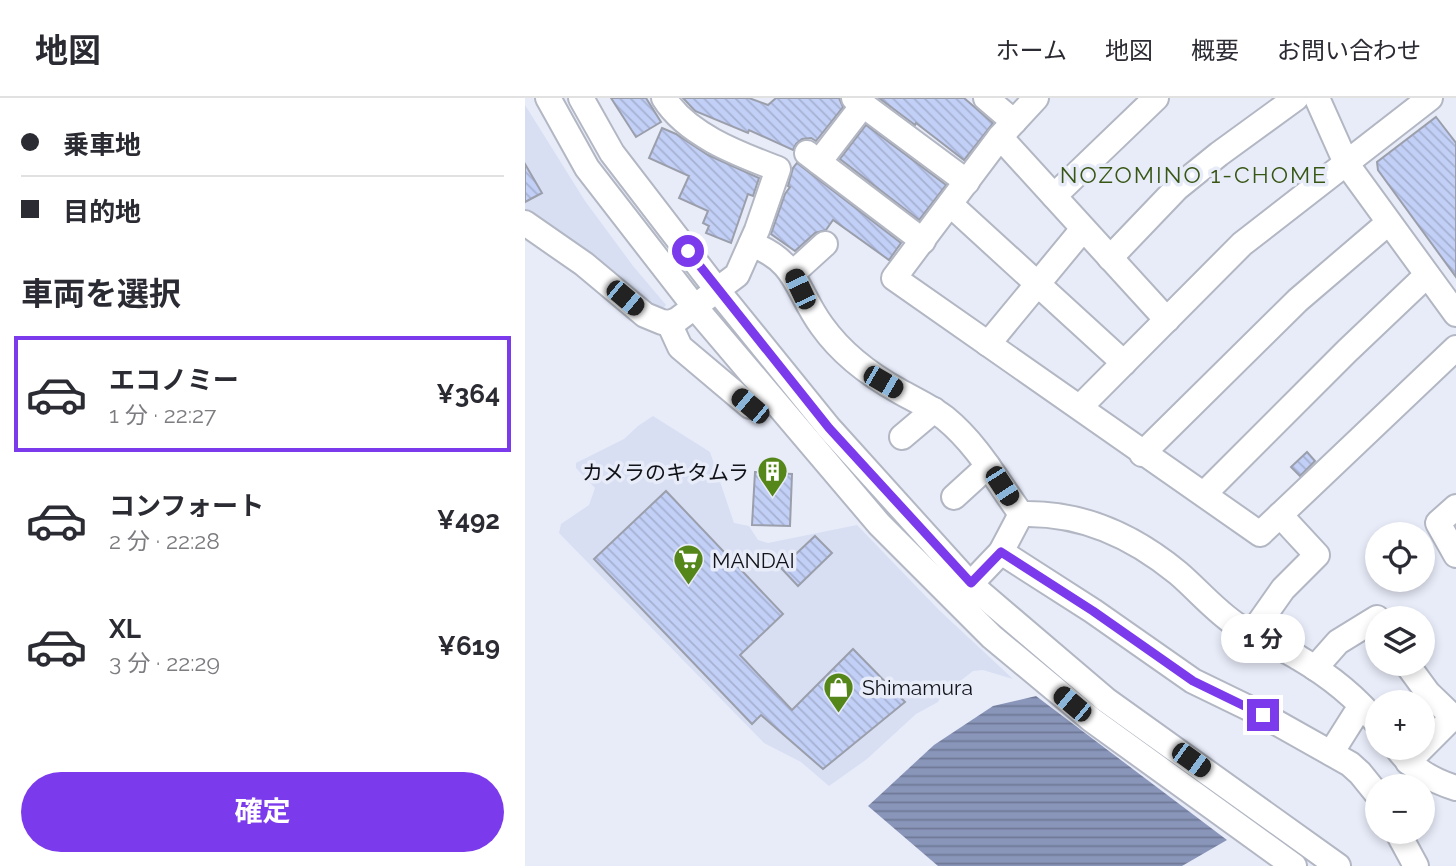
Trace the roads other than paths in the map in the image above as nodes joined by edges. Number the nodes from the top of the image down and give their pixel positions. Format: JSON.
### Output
{"nodes":[{"id":1,"x":548,"y":98,"type":"edge"},
{"id":2,"x":581,"y":98,"type":"edge"},
{"id":3,"x":664,"y":98,"type":"edge"},
{"id":4,"x":986,"y":98,"type":"edge"},
{"id":5,"x":1036,"y":98,"type":"edge"},
{"id":6,"x":1156,"y":98,"type":"edge"},
{"id":7,"x":1296,"y":98,"type":"edge"},
{"id":8,"x":1317,"y":98,"type":"edge"},
{"id":9,"x":1430,"y":98,"type":"edge"},
{"id":10,"x":859,"y":102,"type":"edge"},
{"id":11,"x":1401,"y":108,"type":"edge"},
{"id":12,"x":1007,"y":129,"type":"junction"},
{"id":13,"x":1346,"y":163,"type":"junction"},
{"id":14,"x":967,"y":182,"type":"junction"},
{"id":15,"x":1054,"y":196,"type":"junction"},
{"id":16,"x":950,"y":204,"type":"junction"},
{"id":17,"x":525,"y":223,"type":"edge"},
{"id":18,"x":1388,"y":223,"type":"junction"},
{"id":19,"x":1083,"y":229,"type":"junction"},
{"id":20,"x":923,"y":241,"type":"junction"},
{"id":21,"x":751,"y":244,"type":"junction"},
{"id":22,"x":825,"y":244,"type":"dead end"},
{"id":23,"x":1110,"y":258,"type":"junction"},
{"id":24,"x":793,"y":274,"type":"junction"},
{"id":25,"x":1427,"y":275,"type":"junction"},
{"id":26,"x":1038,"y":284,"type":"junction"},
{"id":27,"x":718,"y":291,"type":"junction"},
{"id":28,"x":694,"y":306,"type":"junction"},
{"id":29,"x":1456,"y":314,"type":"edge"},
{"id":30,"x":1167,"y":320,"type":"junction"},
{"id":31,"x":669,"y":323,"type":"junction"},
{"id":32,"x":988,"y":344,"type":"junction"},
{"id":33,"x":1456,"y":348,"type":"edge"},
{"id":34,"x":1124,"y":363,"type":"junction"},
{"id":35,"x":750,"y":406,"type":"dead end"},
{"id":36,"x":1080,"y":407,"type":"junction"},
{"id":37,"x":934,"y":410,"type":"junction"},
{"id":38,"x":902,"y":437,"type":"dead end"},
{"id":39,"x":1142,"y":454,"type":"junction"},
{"id":40,"x":988,"y":466,"type":"junction"},
{"id":41,"x":1204,"y":494,"type":"junction"},
{"id":42,"x":954,"y":497,"type":"dead end"},
{"id":43,"x":1456,"y":507,"type":"edge"},
{"id":44,"x":1021,"y":514,"type":"junction"},
{"id":45,"x":1280,"y":516,"type":"junction"},
{"id":46,"x":1001,"y":552,"type":"junction"},
{"id":47,"x":1456,"y":555,"type":"edge"},
{"id":48,"x":963,"y":591,"type":"junction"},
{"id":49,"x":1365,"y":623,"type":"edge"},
{"id":50,"x":1252,"y":633,"type":"junction"},
{"id":51,"x":1315,"y":668,"type":"junction"},
{"id":52,"x":1435,"y":700,"type":"edge"},
{"id":53,"x":1365,"y":710,"type":"edge"},
{"id":54,"x":1365,"y":715,"type":"edge"},
{"id":55,"x":1435,"y":730,"type":"edge"},
{"id":56,"x":1331,"y":753,"type":"junction"},
{"id":57,"x":1407,"y":760,"type":"edge"},
{"id":58,"x":1365,"y":779,"type":"edge"},
{"id":59,"x":1456,"y":788,"type":"edge"},
{"id":60,"x":1404,"y":844,"type":"edge"},
{"id":61,"x":1294,"y":866,"type":"edge"},
{"id":62,"x":1338,"y":866,"type":"edge"},
{"id":63,"x":1416,"y":866,"type":"edge"}],
"edges":[{"from":1,"to":28,"type":"street"},
{"from":2,"to":27,"type":"street"},
{"from":3,"to":21,"type":"street"},
{"from":4,"to":12,"type":"street"},
{"from":5,"to":12,"type":"street"},
{"from":6,"to":15,"type":"street"},
{"from":7,"to":23,"type":"street"},
{"from":8,"to":13,"type":"street"},
{"from":9,"to":11,"type":"street"},
{"from":10,"to":14,"type":"street"},
{"from":10,"to":20,"type":"street"},
{"from":11,"to":13,"type":"street"},
{"from":12,"to":14,"type":"street"},
{"from":12,"to":15,"type":"street"},
{"from":13,"to":18,"type":"street"},
{"from":13,"to":30,"type":"street"},
{"from":14,"to":16,"type":"street"},
{"from":15,"to":19,"type":"street"},
{"from":16,"to":20,"type":"street"},
{"from":16,"to":26,"type":"street"},
{"from":17,"to":31,"type":"street"},
{"from":18,"to":25,"type":"street"},
{"from":18,"to":39,"type":"street"},
{"from":19,"to":23,"type":"street"},
{"from":19,"to":26,"type":"street"},
{"from":20,"to":32,"type":"street"},
{"from":21,"to":24,"type":"street"},
{"from":21,"to":27,"type":"street"},
{"from":22,"to":24,"type":"street"},
{"from":23,"to":30,"type":"street"},
{"from":24,"to":37,"type":"street"},
{"from":25,"to":29,"type":"street"},
{"from":25,"to":41,"type":"street"},
{"from":26,"to":32,"type":"street"},
{"from":26,"to":34,"type":"street"},
{"from":27,"to":28,"type":"street"},
{"from":27,"to":48,"type":"street"},
{"from":28,"to":31,"type":"street"},
{"from":28,"to":48,"type":"street"},
{"from":30,"to":34,"type":"street"},
{"from":31,"to":35,"type":"street"},
{"from":32,"to":36,"type":"street"},
{"from":33,"to":45,"type":"street"},
{"from":34,"to":36,"type":"street"},
{"from":36,"to":39,"type":"street"},
{"from":37,"to":38,"type":"street"},
{"from":37,"to":40,"type":"street"},
{"from":39,"to":41,"type":"street"},
{"from":40,"to":42,"type":"street"},
{"from":40,"to":44,"type":"street"},
{"from":41,"to":45,"type":"street"},
{"from":43,"to":47,"type":"street"},
{"from":44,"to":46,"type":"street"},
{"from":44,"to":50,"type":"street"},
{"from":45,"to":50,"type":"street"},
{"from":46,"to":48,"type":"street"},
{"from":46,"to":56,"type":"street"},
{"from":48,"to":61,"type":"street"},
{"from":48,"to":62,"type":"street"},
{"from":49,"to":51,"type":"street"},
{"from":50,"to":51,"type":"street"},
{"from":51,"to":53,"type":"street"},
{"from":52,"to":55,"type":"street"},
{"from":54,"to":56,"type":"street"},
{"from":56,"to":58,"type":"street"},
{"from":57,"to":59,"type":"street"},
{"from":60,"to":63,"type":"street"}]}
